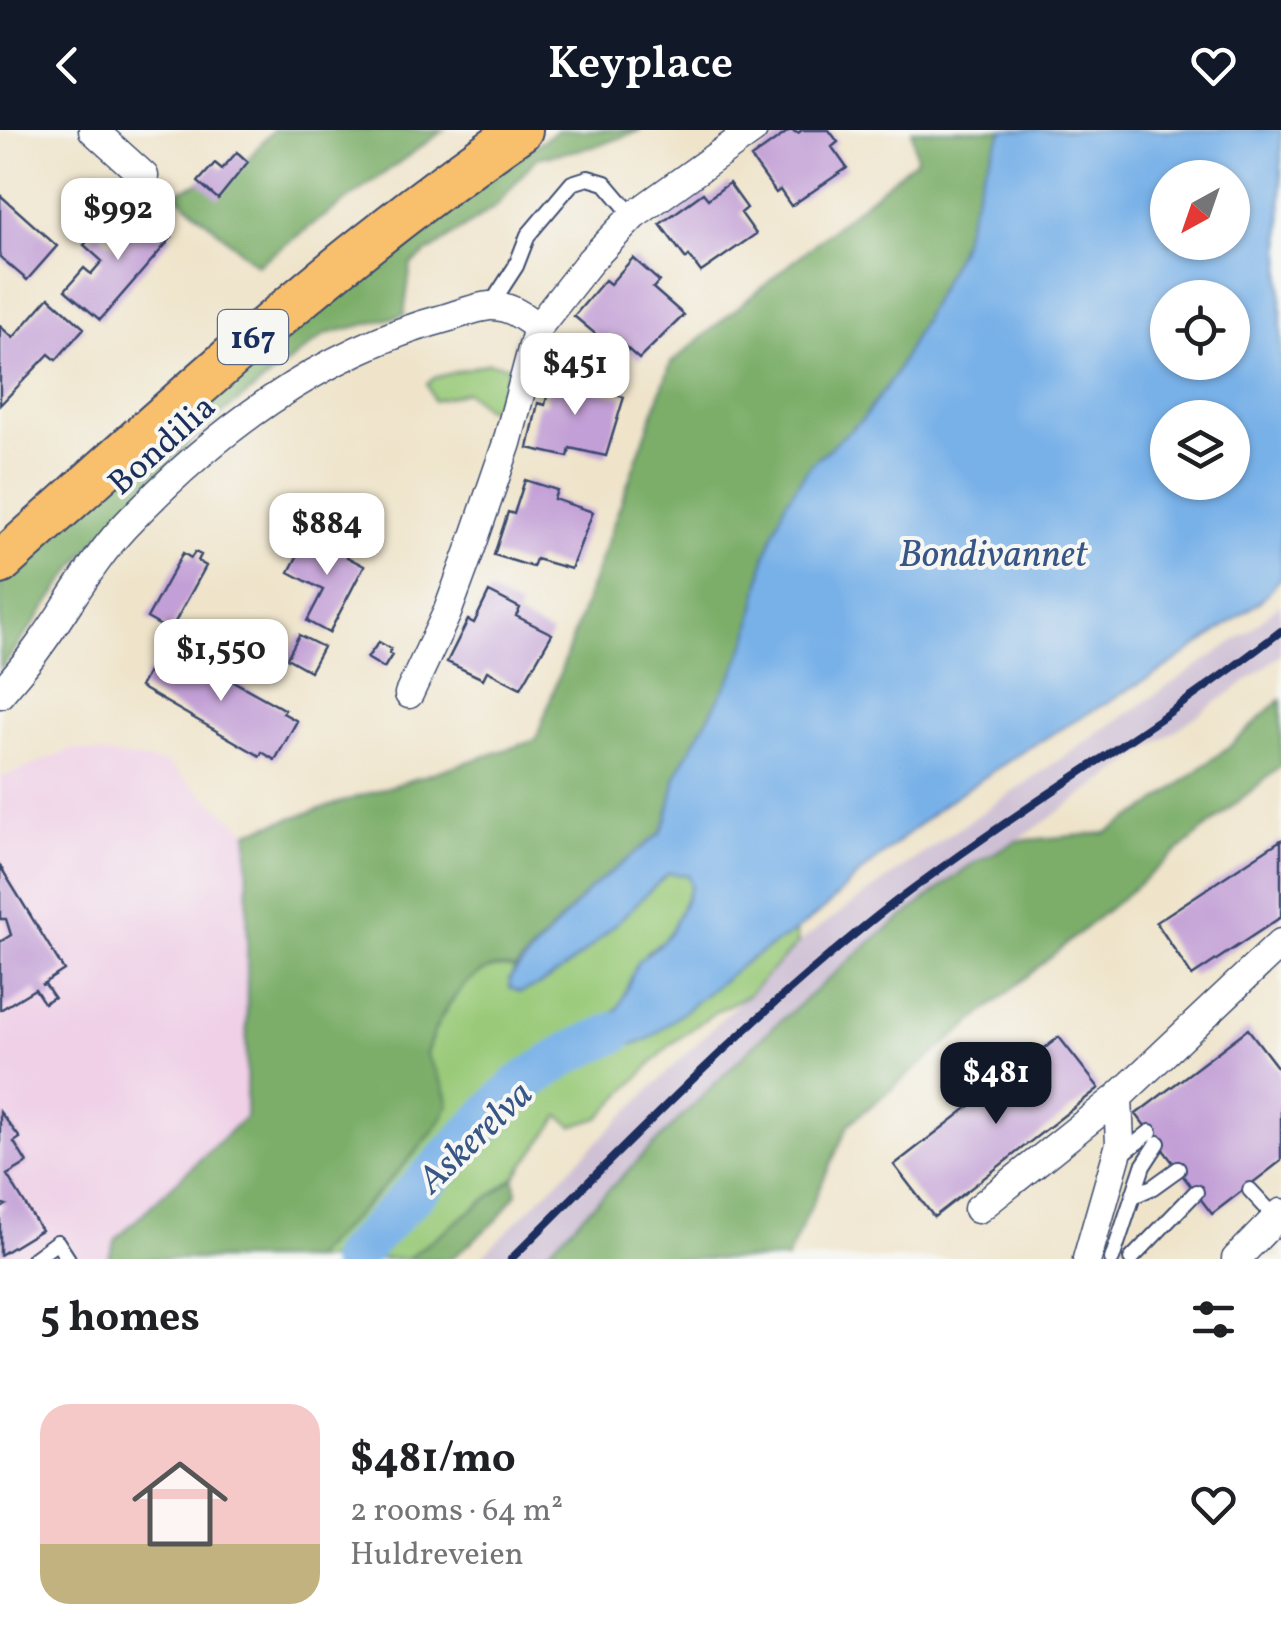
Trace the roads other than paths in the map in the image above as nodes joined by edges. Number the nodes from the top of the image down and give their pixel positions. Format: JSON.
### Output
{"nodes":[{"id":1,"x":94,"y":130,"type":"edge"},
{"id":2,"x":520,"y":130,"type":"edge"},
{"id":3,"x":753,"y":130,"type":"edge"},
{"id":4,"x":144,"y":176,"type":"dead end"},
{"id":5,"x":633,"y":216,"type":"junction"},
{"id":6,"x":490,"y":306,"type":"junction"},
{"id":7,"x":538,"y":327,"type":"junction"},
{"id":8,"x":0,"y":562,"type":"edge"},
{"id":9,"x":0,"y":694,"type":"edge"},
{"id":10,"x":408,"y":694,"type":"dead end"},
{"id":11,"x":1281,"y":944,"type":"edge"},
{"id":12,"x":1118,"y":1098,"type":"junction"},
{"id":13,"x":1116,"y":1158,"type":"junction"},
{"id":14,"x":1178,"y":1168,"type":"dead end"},
{"id":15,"x":1250,"y":1190,"type":"dead end"},
{"id":16,"x":1196,"y":1192,"type":"dead end"},
{"id":17,"x":1133,"y":1196,"type":"junction"},
{"id":18,"x":978,"y":1210,"type":"dead end"},
{"id":19,"x":1278,"y":1215,"type":"edge"},
{"id":20,"x":1093,"y":1258,"type":"edge"},
{"id":21,"x":34,"y":1259,"type":"edge"},
{"id":22,"x":68,"y":1259,"type":"edge"},
{"id":23,"x":1131,"y":1259,"type":"edge"},
{"id":24,"x":1236,"y":1259,"type":"edge"}],
"edges":[{"from":1,"to":4,"type":"street"},
{"from":2,"to":8,"type":"main road","number":"167"},
{"from":3,"to":5,"type":"street"},
{"from":5,"to":6,"type":"lane"},
{"from":5,"to":7,"type":"street"},
{"from":6,"to":7,"type":"street"},
{"from":6,"to":9,"type":"street","name":"Bondilia"},
{"from":7,"to":10,"type":"street"},
{"from":11,"to":12,"type":"street"},
{"from":12,"to":13,"type":"street"},
{"from":12,"to":18,"type":"street"},
{"from":13,"to":17,"type":"lane"},
{"from":13,"to":20,"type":"street"},
{"from":14,"to":17,"type":"lane"},
{"from":15,"to":19,"type":"lane"},
{"from":16,"to":23,"type":"lane"},
{"from":17,"to":20,"type":"lane"},
{"from":19,"to":24,"type":"street"},
{"from":21,"to":22,"type":"lane"}]}
